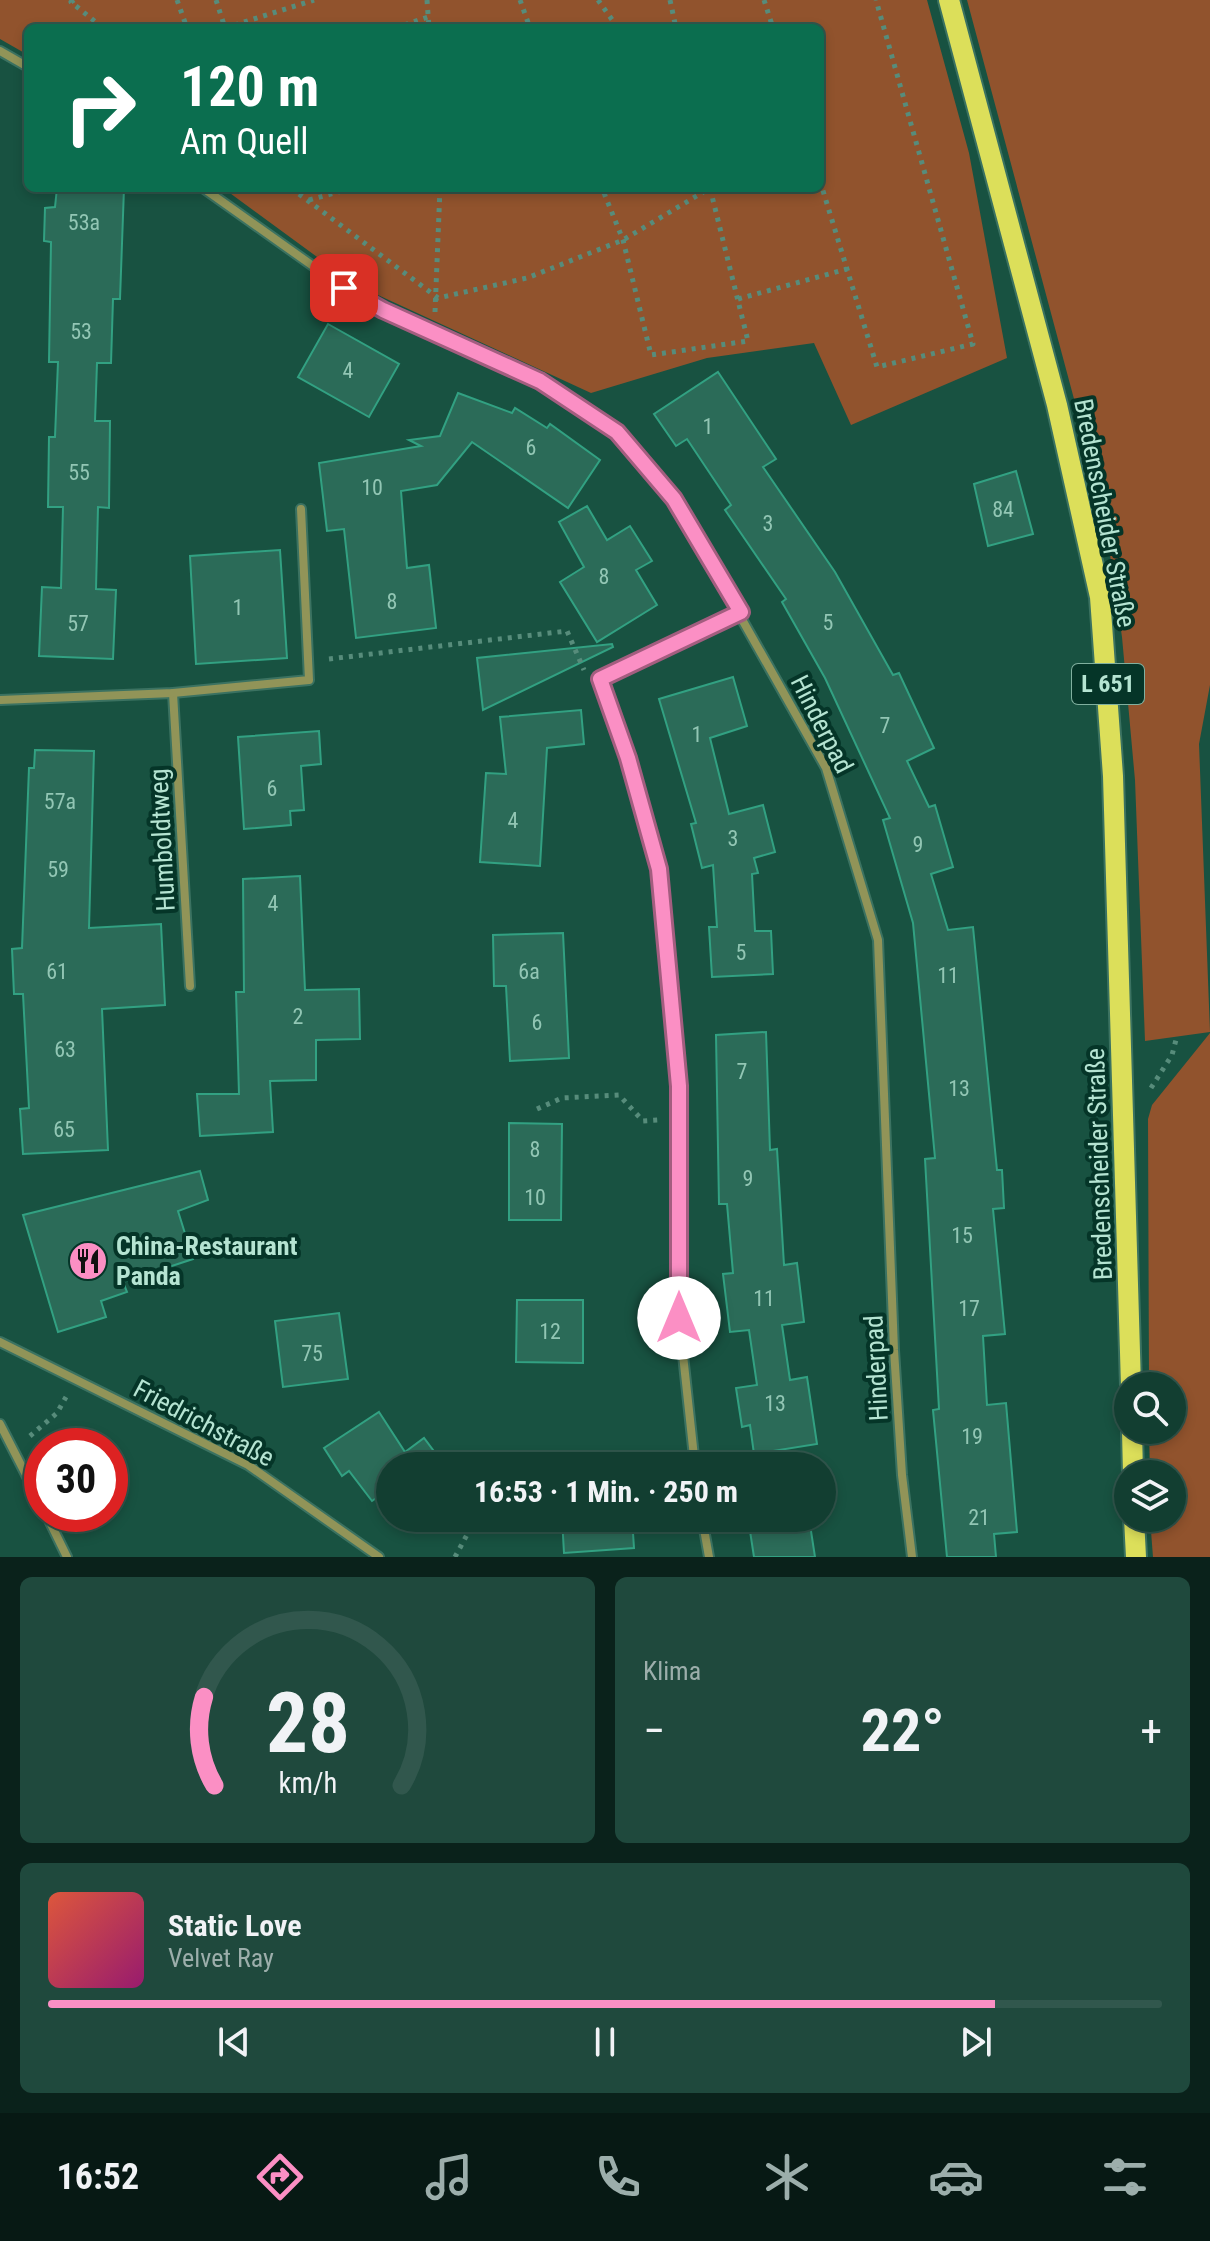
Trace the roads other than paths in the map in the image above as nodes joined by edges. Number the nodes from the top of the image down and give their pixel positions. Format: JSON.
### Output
{"nodes":[{"id":1,"x":949,"y":0,"type":"edge"},
{"id":2,"x":0,"y":51,"type":"edge"},
{"id":3,"x":24,"y":65,"type":"edge"},
{"id":4,"x":209,"y":192,"type":"edge"},
{"id":5,"x":301,"y":509,"type":"dead end"},
{"id":6,"x":741,"y":612,"type":"junction"},
{"id":7,"x":173,"y":693,"type":"junction"},
{"id":8,"x":0,"y":700,"type":"edge"},
{"id":9,"x":190,"y":986,"type":"dead end"},
{"id":10,"x":0,"y":1342,"type":"edge"},
{"id":11,"x":1131,"y":1372,"type":"edge"},
{"id":12,"x":0,"y":1424,"type":"edge"},
{"id":13,"x":693,"y":1452,"type":"edge"},
{"id":14,"x":24,"y":1468,"type":"edge"},
{"id":15,"x":55,"y":1532,"type":"edge"},
{"id":16,"x":705,"y":1532,"type":"edge"},
{"id":17,"x":1135,"y":1532,"type":"edge"},
{"id":18,"x":67,"y":1557,"type":"edge"},
{"id":19,"x":379,"y":1557,"type":"edge"},
{"id":20,"x":709,"y":1557,"type":"edge"},
{"id":21,"x":912,"y":1557,"type":"edge"},
{"id":22,"x":1136,"y":1557,"type":"edge"}],
"edges":[{"from":1,"to":11,"type":"main road","name":"Bredenscheider Straße","number":"L 651"},
{"from":2,"to":3,"type":"street"},
{"from":4,"to":6,"type":"street","name":"Hinderpad"},
{"from":5,"to":7,"type":"street"},
{"from":6,"to":13,"type":"street"},
{"from":6,"to":21,"type":"street","name":"Hinderpad"},
{"from":7,"to":8,"type":"street"},
{"from":7,"to":9,"type":"street","name":"Humboldtweg"},
{"from":10,"to":19,"type":"street","name":"Friedrichstraße"},
{"from":12,"to":14,"type":"street"},
{"from":15,"to":18,"type":"street"},
{"from":16,"to":20,"type":"street"},
{"from":17,"to":22,"type":"main road"}]}
